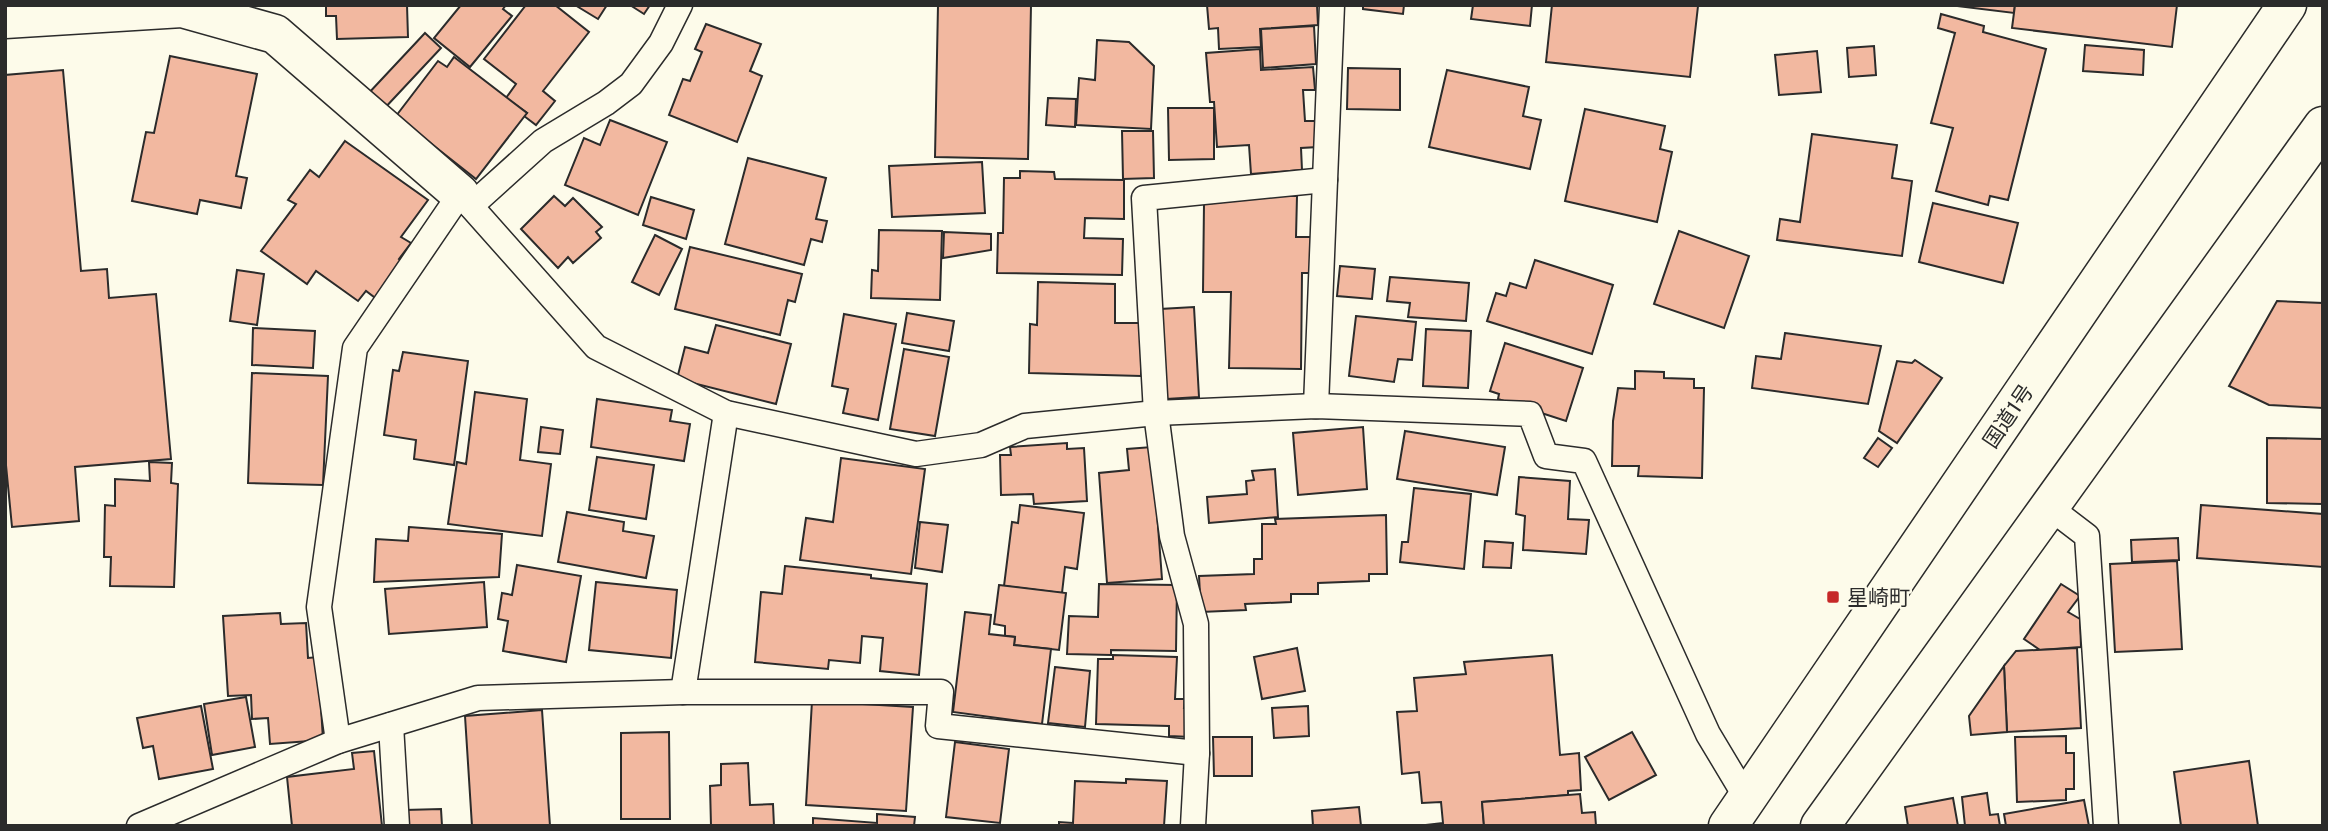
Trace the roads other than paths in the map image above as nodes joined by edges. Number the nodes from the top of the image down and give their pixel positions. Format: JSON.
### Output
{"nodes":[{"id":1,"x":680,"y":5,"type":"edge"},
{"id":2,"x":1332,"y":5,"type":"edge"},
{"id":3,"x":2287,"y":5,"type":"edge"},
{"id":4,"x":5,"y":19,"type":"edge"},
{"id":5,"x":2323,"y":126,"type":"edge"},
{"id":6,"x":1325,"y":180,"type":"junction"},
{"id":7,"x":466,"y":200,"type":"junction"},
{"id":8,"x":1316,"y":406,"type":"junction"},
{"id":9,"x":726,"y":413,"type":"junction"},
{"id":10,"x":1156,"y":413,"type":"junction"},
{"id":11,"x":2049,"y":507,"type":"junction"},
{"id":12,"x":683,"y":692,"type":"junction"},
{"id":13,"x":391,"y":725,"type":"junction"},
{"id":14,"x":338,"y":741,"type":"junction"},
{"id":15,"x":1197,"y":753,"type":"junction"},
{"id":16,"x":1738,"y":812,"type":"edge"},
{"id":17,"x":139,"y":826,"type":"edge"},
{"id":18,"x":397,"y":826,"type":"edge"},
{"id":19,"x":1193,"y":826,"type":"edge"},
{"id":20,"x":1820,"y":826,"type":"edge"},
{"id":21,"x":2106,"y":826,"type":"edge"}],
"edges":[{"from":1,"to":7,"type":"lane"},
{"from":2,"to":6,"type":"lane"},
{"from":3,"to":16,"type":"main road","name":"国道1号"},
{"from":4,"to":7,"type":"main road"},
{"from":5,"to":11,"type":"main road"},
{"from":6,"to":8,"type":"lane"},
{"from":6,"to":10,"type":"lane"},
{"from":7,"to":9,"type":"lane"},
{"from":7,"to":14,"type":"lane"},
{"from":8,"to":10,"type":"lane"},
{"from":8,"to":16,"type":"lane"},
{"from":9,"to":10,"type":"lane"},
{"from":9,"to":12,"type":"lane"},
{"from":10,"to":15,"type":"lane"},
{"from":11,"to":20,"type":"main road"},
{"from":11,"to":21,"type":"lane"},
{"from":12,"to":13,"type":"lane"},
{"from":12,"to":15,"type":"lane"},
{"from":13,"to":14,"type":"lane"},
{"from":13,"to":18,"type":"lane"},
{"from":14,"to":17,"type":"lane"},
{"from":15,"to":19,"type":"lane"}]}
